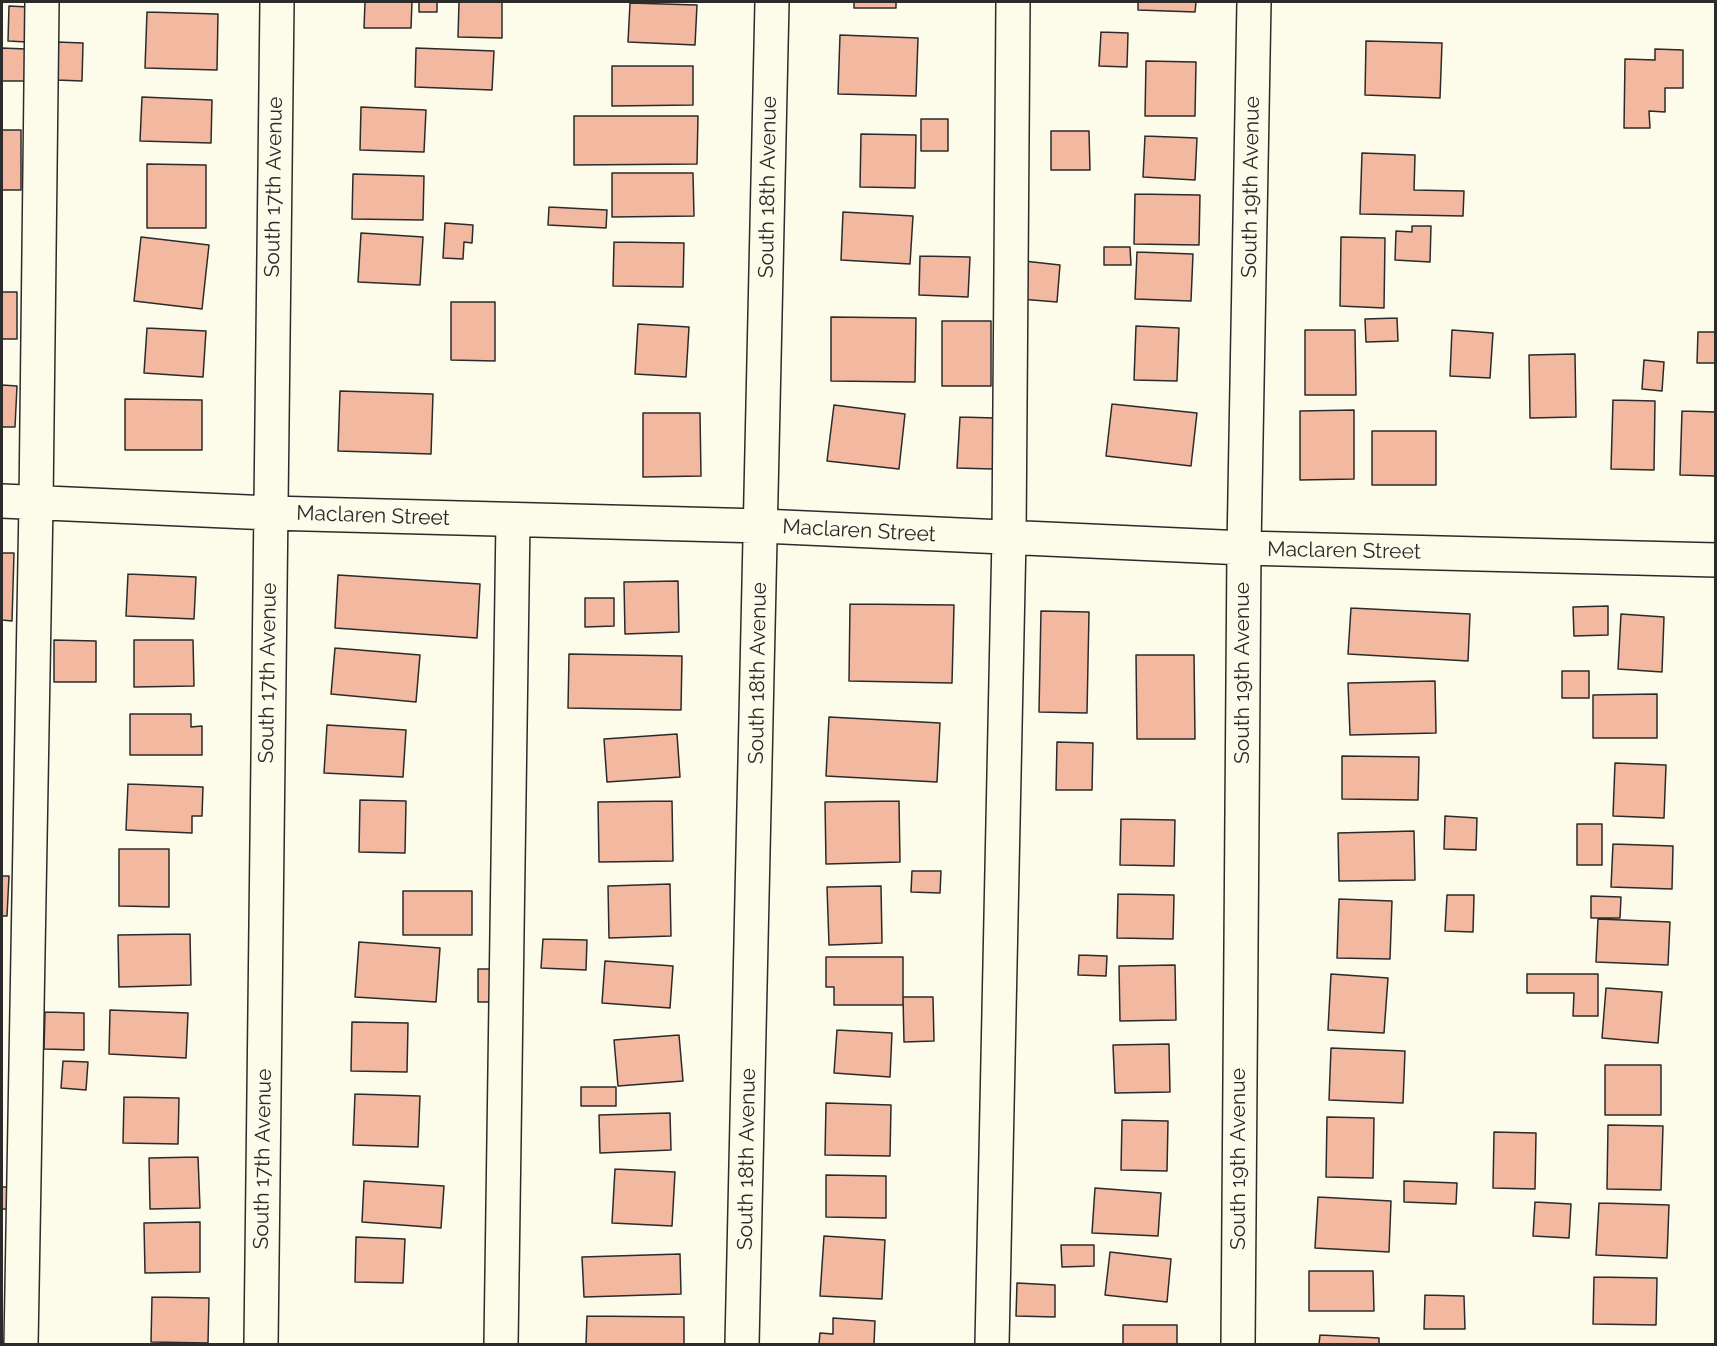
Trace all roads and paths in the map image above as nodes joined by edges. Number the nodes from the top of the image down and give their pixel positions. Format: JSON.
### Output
{"nodes":[{"id":1,"x":42,"y":2,"type":"edge"},
{"id":2,"x":277,"y":2,"type":"edge"},
{"id":3,"x":772,"y":2,"type":"edge"},
{"id":4,"x":1013,"y":2,"type":"edge"},
{"id":5,"x":1254,"y":2,"type":"edge"},
{"id":6,"x":2,"y":501,"type":"edge"},
{"id":7,"x":36,"y":503,"type":"junction"},
{"id":8,"x":270,"y":513,"type":"junction"},
{"id":9,"x":513,"y":520,"type":"junction"},
{"id":10,"x":762,"y":526,"type":"junction"},
{"id":11,"x":1009,"y":537,"type":"junction"},
{"id":12,"x":1244,"y":548,"type":"junction"},
{"id":13,"x":1716,"y":560,"type":"edge"},
{"id":14,"x":21,"y":1344,"type":"edge"},
{"id":15,"x":261,"y":1344,"type":"edge"},
{"id":16,"x":501,"y":1344,"type":"edge"},
{"id":17,"x":742,"y":1344,"type":"edge"},
{"id":18,"x":992,"y":1344,"type":"edge"},
{"id":19,"x":1238,"y":1344,"type":"edge"}],
"edges":[{"from":1,"to":7,"type":"street"},
{"from":2,"to":8,"type":"street","name":"South 17th Avenue"},
{"from":3,"to":10,"type":"street","name":"South 18th Avenue"},
{"from":4,"to":11,"type":"street"},
{"from":5,"to":12,"type":"street","name":"South 19th Avenue"},
{"from":6,"to":7,"type":"street","name":"Maclaren Street"},
{"from":7,"to":8,"type":"street","name":"Maclaren Street"},
{"from":7,"to":14,"type":"street"},
{"from":8,"to":9,"type":"street","name":"Maclaren Street"},
{"from":8,"to":15,"type":"street","name":"South 17th Avenue"},
{"from":9,"to":10,"type":"street","name":"Maclaren Street"},
{"from":9,"to":16,"type":"street"},
{"from":10,"to":11,"type":"street","name":"Maclaren Street"},
{"from":10,"to":17,"type":"street","name":"South 18th Avenue"},
{"from":11,"to":12,"type":"street","name":"Maclaren Street"},
{"from":11,"to":18,"type":"street"},
{"from":12,"to":13,"type":"street","name":"Maclaren Street"},
{"from":12,"to":19,"type":"street","name":"South 19th Avenue"}]}
